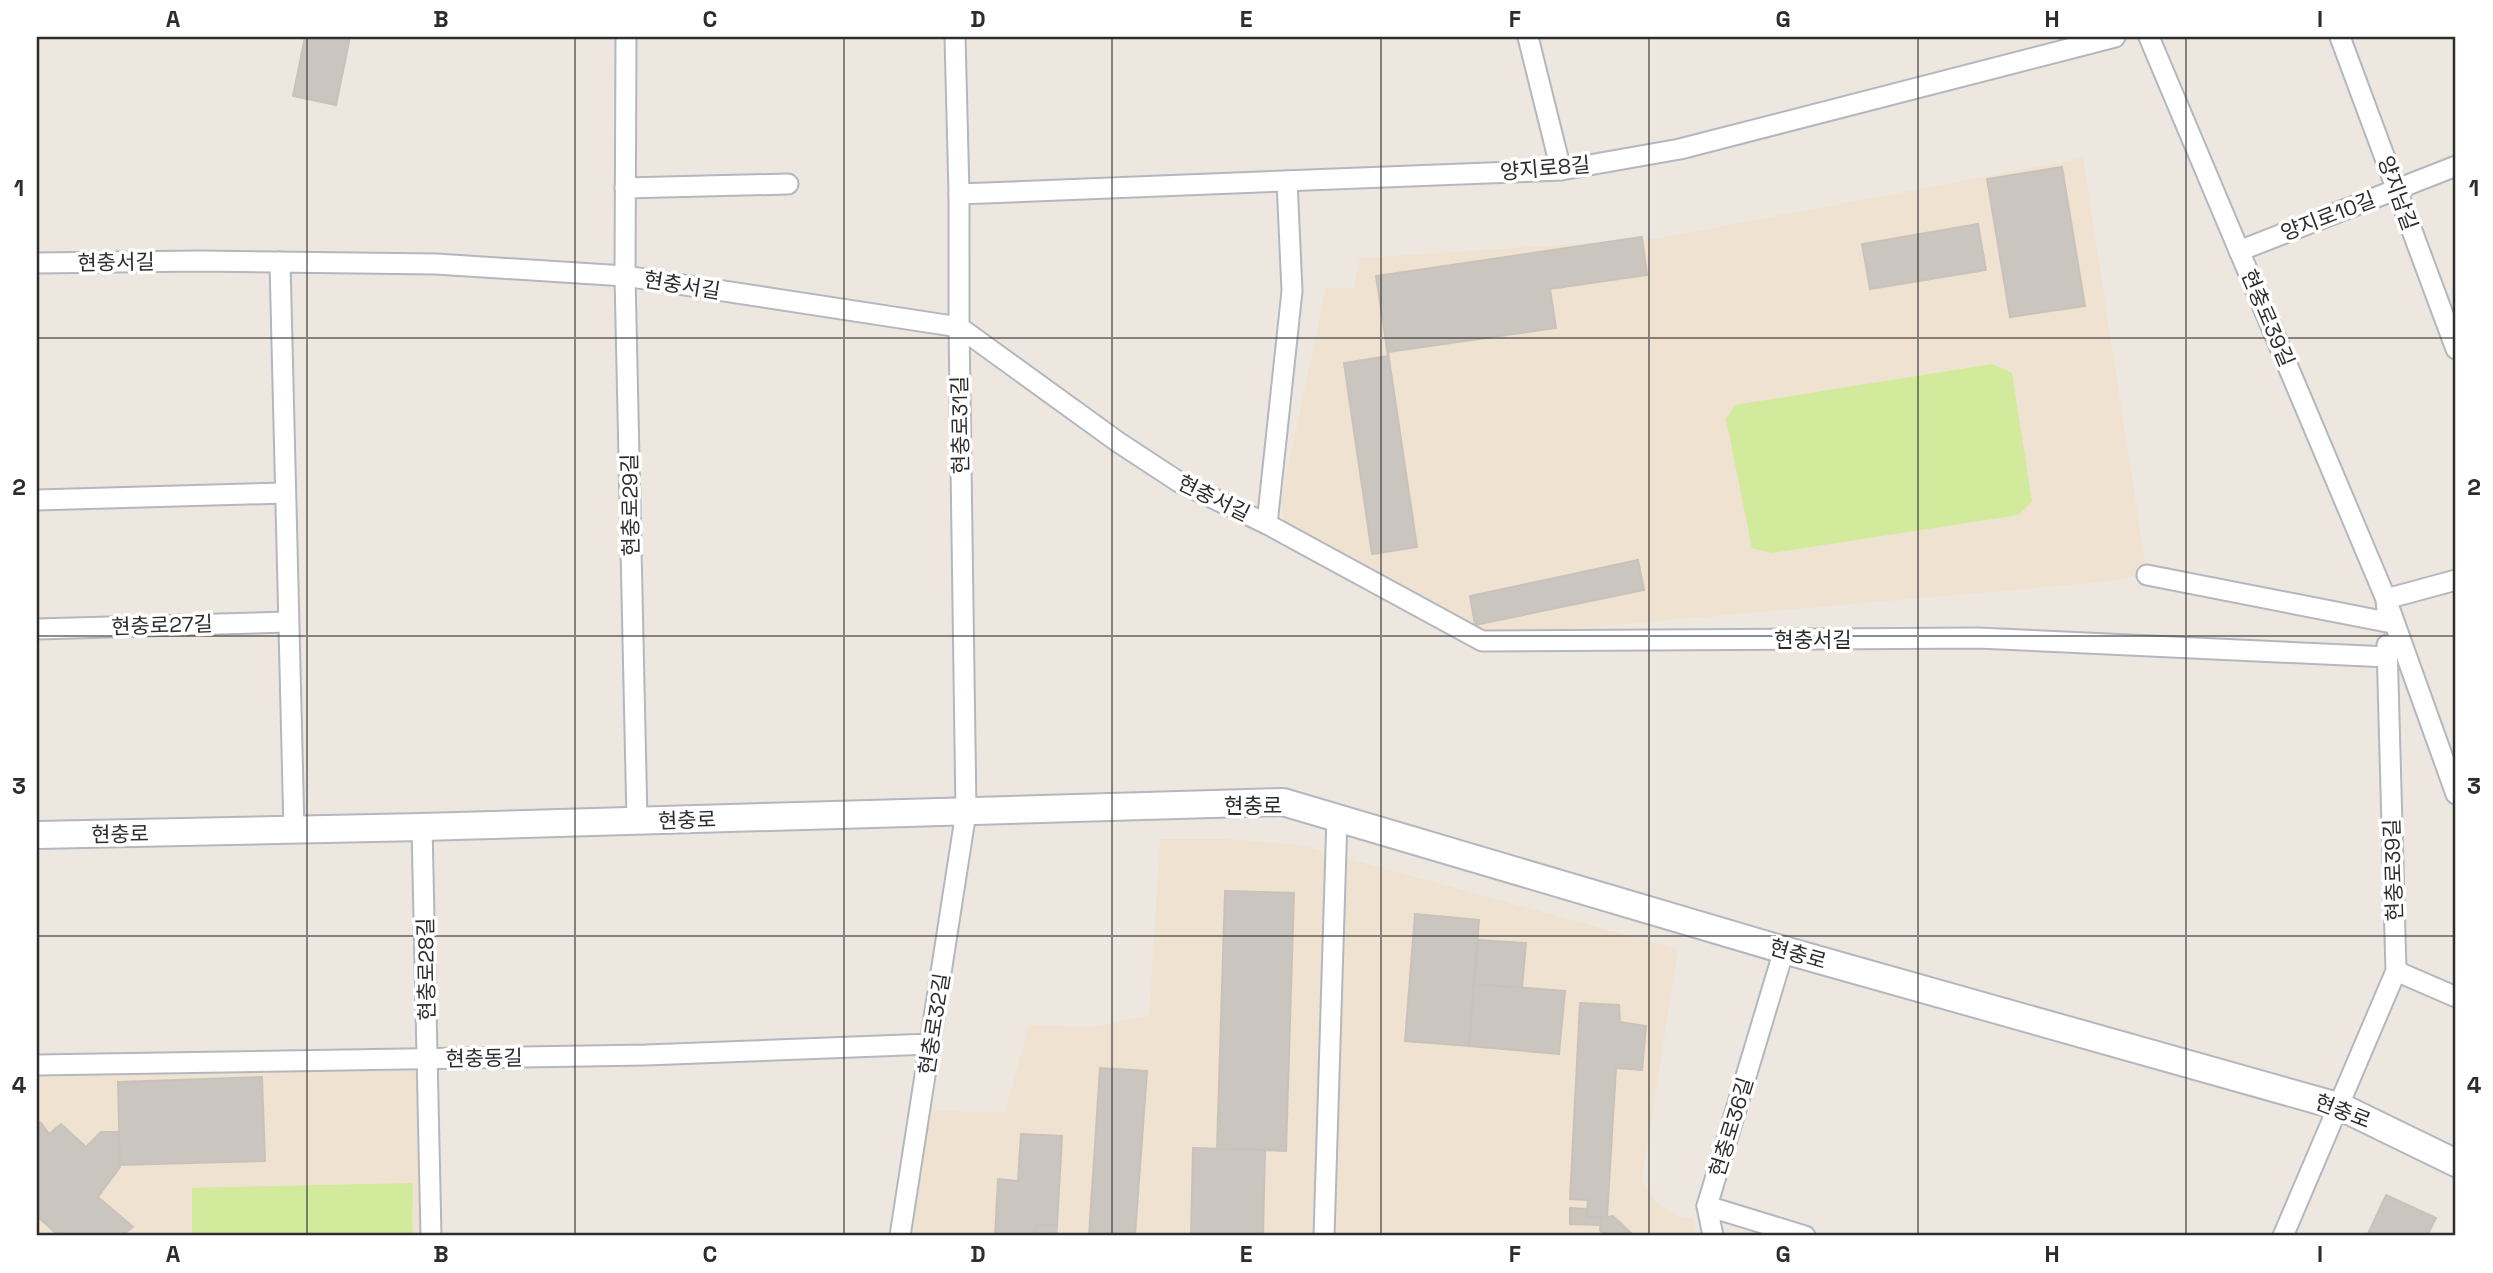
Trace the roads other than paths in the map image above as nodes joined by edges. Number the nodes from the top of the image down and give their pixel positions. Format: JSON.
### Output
{"nodes":[{"id":1,"x":626,"y":37,"type":"edge"},
{"id":2,"x":955,"y":37,"type":"edge"},
{"id":3,"x":1528,"y":37,"type":"edge"},
{"id":4,"x":2115,"y":37,"type":"edge"},
{"id":5,"x":2149,"y":37,"type":"edge"},
{"id":6,"x":2340,"y":37,"type":"edge"},
{"id":7,"x":2456,"y":166,"type":"edge"},
{"id":8,"x":1561,"y":170,"type":"junction"},
{"id":9,"x":1287,"y":181,"type":"junction"},
{"id":10,"x":788,"y":184,"type":"dead end"},
{"id":11,"x":625,"y":188,"type":"junction"},
{"id":12,"x":2397,"y":189,"type":"junction"},
{"id":13,"x":960,"y":194,"type":"junction"},
{"id":14,"x":2239,"y":251,"type":"junction"},
{"id":15,"x":280,"y":262,"type":"junction"},
{"id":16,"x":37,"y":263,"type":"edge"},
{"id":17,"x":625,"y":276,"type":"junction"},
{"id":18,"x":958,"y":327,"type":"junction"},
{"id":19,"x":2456,"y":349,"type":"edge"},
{"id":20,"x":285,"y":493,"type":"junction"},
{"id":21,"x":37,"y":499,"type":"edge"},
{"id":22,"x":1267,"y":524,"type":"junction"},
{"id":23,"x":2147,"y":575,"type":"dead end"},
{"id":24,"x":2456,"y":580,"type":"edge"},
{"id":25,"x":2386,"y":599,"type":"junction"},
{"id":26,"x":288,"y":622,"type":"junction"},
{"id":27,"x":2387,"y":622,"type":"junction"},
{"id":28,"x":37,"y":629,"type":"edge"},
{"id":29,"x":2388,"y":657,"type":"junction"},
{"id":30,"x":2456,"y":794,"type":"edge"},
{"id":31,"x":966,"y":812,"type":"junction"},
{"id":32,"x":1337,"y":817,"type":"junction"},
{"id":33,"x":637,"y":821,"type":"junction"},
{"id":34,"x":422,"y":827,"type":"junction"},
{"id":35,"x":294,"y":830,"type":"junction"},
{"id":36,"x":37,"y":835,"type":"edge"},
{"id":37,"x":1784,"y":950,"type":"junction"},
{"id":38,"x":2396,"y":971,"type":"junction"},
{"id":39,"x":2456,"y":998,"type":"edge"},
{"id":40,"x":931,"y":1044,"type":"junction"},
{"id":41,"x":428,"y":1059,"type":"junction"},
{"id":42,"x":37,"y":1065,"type":"edge"},
{"id":43,"x":2337,"y":1106,"type":"junction"},
{"id":44,"x":2456,"y":1163,"type":"edge"},
{"id":45,"x":1707,"y":1206,"type":"junction"},
{"id":46,"x":431,"y":1236,"type":"edge"},
{"id":47,"x":900,"y":1236,"type":"edge"},
{"id":48,"x":1324,"y":1236,"type":"edge"},
{"id":49,"x":1713,"y":1236,"type":"edge"},
{"id":50,"x":1805,"y":1236,"type":"edge"},
{"id":51,"x":2283,"y":1236,"type":"edge"}],
"edges":[{"from":1,"to":11,"type":"street","name":"현충로29길"},
{"from":2,"to":13,"type":"street","name":"현충로31길"},
{"from":3,"to":8,"type":"street"},
{"from":4,"to":8,"type":"street","name":"양지로8길"},
{"from":5,"to":14,"type":"street","name":"현충로39길"},
{"from":6,"to":12,"type":"street","name":"양지남길"},
{"from":7,"to":12,"type":"street","name":"양지로10길"},
{"from":8,"to":9,"type":"street","name":"양지로8길"},
{"from":9,"to":13,"type":"street","name":"양지로8길"},
{"from":9,"to":22,"type":"street","name":"현충서길"},
{"from":10,"to":11,"type":"street"},
{"from":11,"to":17,"type":"street","name":"현충로29길"},
{"from":12,"to":14,"type":"street","name":"양지로10길"},
{"from":12,"to":19,"type":"street","name":"양지남길"},
{"from":13,"to":18,"type":"street","name":"현충로31길"},
{"from":14,"to":25,"type":"street","name":"현충로39길"},
{"from":15,"to":16,"type":"street","name":"현충서길"},
{"from":15,"to":17,"type":"street","name":"현충서길"},
{"from":15,"to":20,"type":"street"},
{"from":17,"to":18,"type":"street","name":"현충서길"},
{"from":17,"to":33,"type":"street","name":"현충로29길"},
{"from":18,"to":22,"type":"street","name":"현충서길"},
{"from":18,"to":31,"type":"street","name":"현충로31길"},
{"from":20,"to":21,"type":"street"},
{"from":20,"to":26,"type":"street"},
{"from":22,"to":29,"type":"street","name":"현충서길"},
{"from":23,"to":27,"type":"street"},
{"from":24,"to":25,"type":"street"},
{"from":25,"to":27,"type":"street","name":"현충로39길"},
{"from":25,"to":30,"type":"street","name":"현충로39길"},
{"from":26,"to":28,"type":"street","name":"현충로27길"},
{"from":26,"to":35,"type":"street"},
{"from":27,"to":29,"type":"street","name":"현충로39길"},
{"from":29,"to":38,"type":"street","name":"현충로39길"},
{"from":31,"to":32,"type":"main road","name":"현충로"},
{"from":31,"to":33,"type":"main road","name":"현충로"},
{"from":31,"to":40,"type":"street","name":"현충로32길"},
{"from":32,"to":37,"type":"main road","name":"현충로"},
{"from":32,"to":48,"type":"street"},
{"from":33,"to":34,"type":"main road","name":"현충로"},
{"from":34,"to":35,"type":"main road","name":"현충로"},
{"from":34,"to":41,"type":"street","name":"현충로28길"},
{"from":35,"to":36,"type":"main road","name":"현충로"},
{"from":37,"to":43,"type":"main road","name":"현충로"},
{"from":37,"to":45,"type":"street","name":"현충로36길"},
{"from":38,"to":39,"type":"street"},
{"from":38,"to":43,"type":"street","name":"현충로39길"},
{"from":40,"to":41,"type":"street","name":"현충동길"},
{"from":40,"to":47,"type":"street","name":"현충로32길"},
{"from":41,"to":42,"type":"street","name":"현충동길"},
{"from":41,"to":46,"type":"street","name":"현충로28길"},
{"from":43,"to":44,"type":"main road","name":"현충로"},
{"from":43,"to":51,"type":"street","name":"현충로39길"},
{"from":45,"to":49,"type":"street"},
{"from":45,"to":50,"type":"street","name":"현충로36길"}]}
